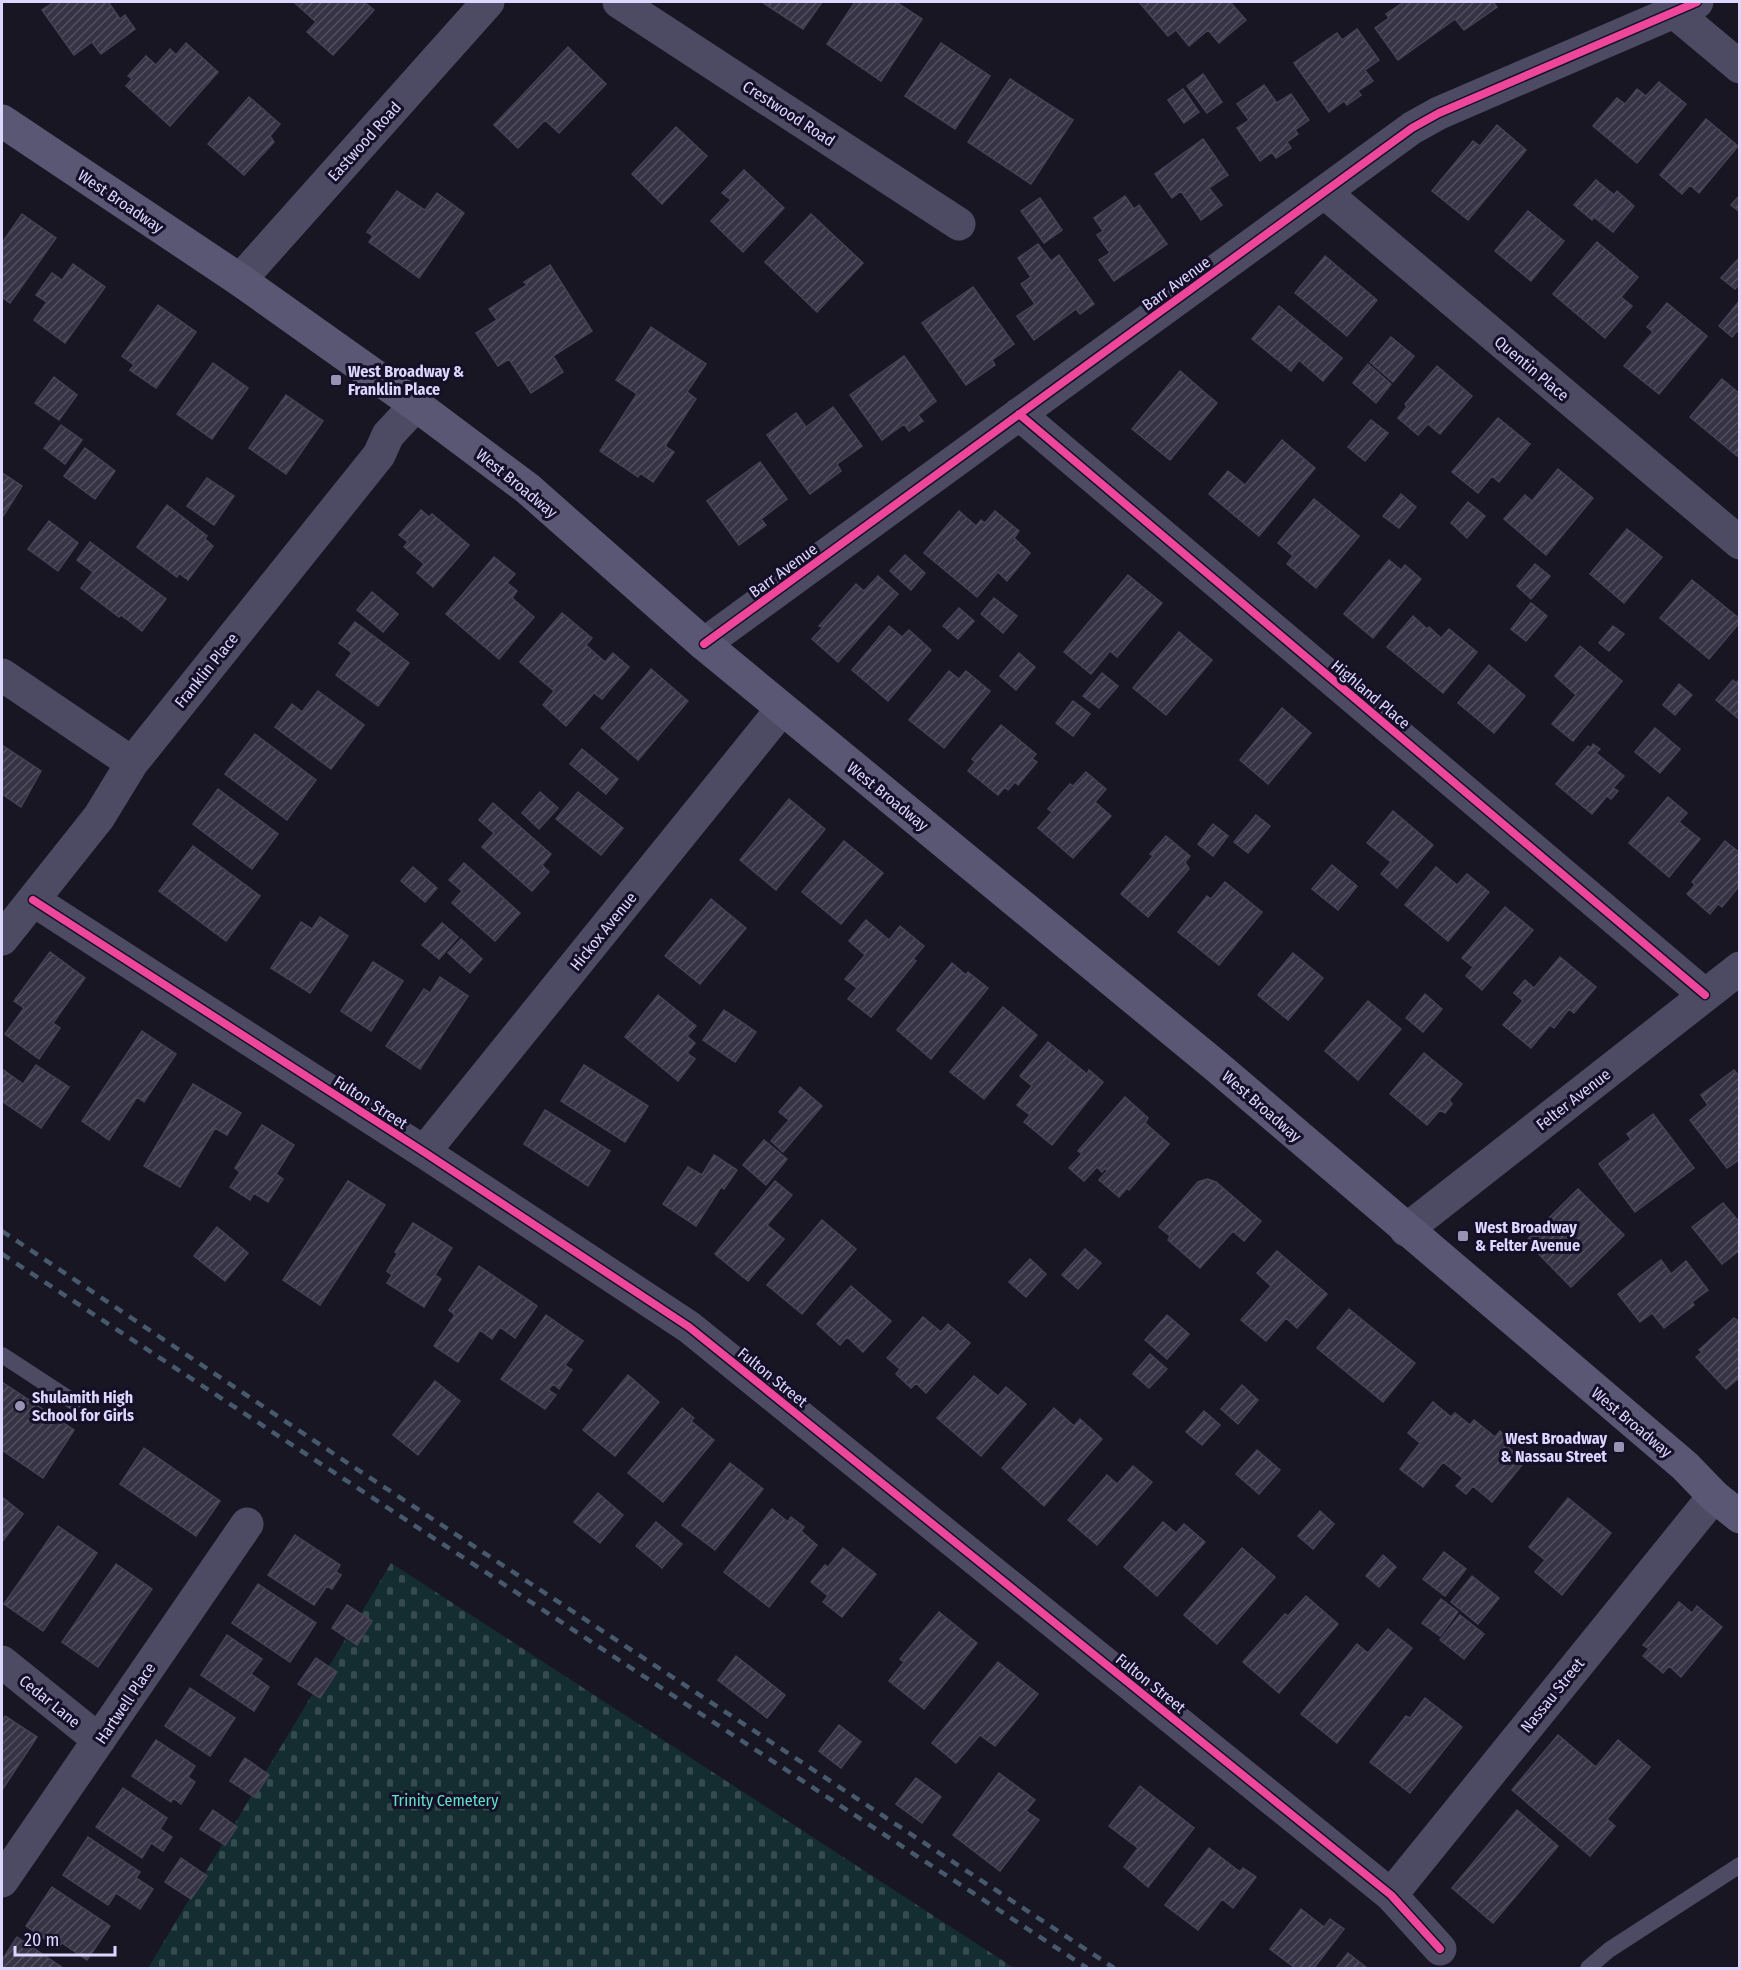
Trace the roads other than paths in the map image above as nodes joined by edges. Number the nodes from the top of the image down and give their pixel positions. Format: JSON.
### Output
{"nodes":[{"id":1,"x":488,"y":2,"type":"edge"},
{"id":2,"x":619,"y":2,"type":"edge"},
{"id":3,"x":1685,"y":7,"type":"edge"},
{"id":4,"x":1740,"y":67,"type":"edge"},
{"id":5,"x":2,"y":121,"type":"edge"},
{"id":6,"x":1324,"y":192,"type":"junction"},
{"id":7,"x":959,"y":224,"type":"dead end"},
{"id":8,"x":240,"y":280,"type":"junction"},
{"id":9,"x":416,"y":405,"type":"junction"},
{"id":10,"x":1019,"y":414,"type":"junction"},
{"id":11,"x":1740,"y":543,"type":"edge"},
{"id":12,"x":704,"y":644,"type":"junction"},
{"id":13,"x":2,"y":675,"type":"edge"},
{"id":14,"x":782,"y":709,"type":"junction"},
{"id":15,"x":132,"y":763,"type":"junction"},
{"id":16,"x":33,"y":900,"type":"junction"},
{"id":17,"x":2,"y":939,"type":"edge"},
{"id":18,"x":1740,"y":968,"type":"edge"},
{"id":19,"x":1705,"y":995,"type":"junction"},
{"id":20,"x":424,"y":1152,"type":"junction"},
{"id":21,"x":1406,"y":1230,"type":"junction"},
{"id":22,"x":2,"y":1355,"type":"edge"},
{"id":23,"x":74,"y":1402,"type":"dead end"},
{"id":24,"x":1714,"y":1496,"type":"junction"},
{"id":25,"x":1740,"y":1517,"type":"edge"},
{"id":26,"x":247,"y":1524,"type":"dead end"},
{"id":27,"x":2,"y":1662,"type":"edge"},
{"id":28,"x":99,"y":1740,"type":"junction"},
{"id":29,"x":1740,"y":1865,"type":"edge"},
{"id":30,"x":2,"y":1881,"type":"edge"},
{"id":31,"x":1391,"y":1895,"type":"junction"},
{"id":32,"x":1440,"y":1949,"type":"dead end"},
{"id":33,"x":1588,"y":1968,"type":"edge"}],
"edges":[{"from":1,"to":8,"type":"street","name":"Eastwood Road"},
{"from":2,"to":7,"type":"street","name":"Crestwood Road"},
{"from":3,"to":4,"type":"street"},
{"from":3,"to":6,"type":"street","name":"Barr Avenue"},
{"from":5,"to":8,"type":"main road","name":"West Broadway"},
{"from":6,"to":10,"type":"street","name":"Barr Avenue"},
{"from":6,"to":11,"type":"street","name":"Quentin Place"},
{"from":8,"to":9,"type":"main road","name":"West Broadway"},
{"from":9,"to":12,"type":"main road","name":"West Broadway"},
{"from":9,"to":15,"type":"street","name":"Franklin Place"},
{"from":10,"to":12,"type":"street","name":"Barr Avenue"},
{"from":10,"to":19,"type":"street","name":"Highland Place"},
{"from":12,"to":14,"type":"main road","name":"West Broadway"},
{"from":13,"to":15,"type":"street"},
{"from":14,"to":20,"type":"street","name":"Hickox Avenue"},
{"from":14,"to":21,"type":"main road","name":"West Broadway"},
{"from":15,"to":16,"type":"street","name":"Franklin Place"},
{"from":16,"to":17,"type":"street","name":"Franklin Place"},
{"from":16,"to":20,"type":"street","name":"Fulton Street"},
{"from":18,"to":19,"type":"street","name":"Felter Avenue"},
{"from":19,"to":21,"type":"street","name":"Felter Avenue"},
{"from":20,"to":31,"type":"street","name":"Fulton Street"},
{"from":21,"to":24,"type":"main road","name":"West Broadway"},
{"from":22,"to":23,"type":"lane"},
{"from":24,"to":25,"type":"main road","name":"West Broadway"},
{"from":24,"to":31,"type":"street","name":"Nassau Street"},
{"from":26,"to":28,"type":"street","name":"Hartwell Place"},
{"from":27,"to":28,"type":"street","name":"Cedar Lane"},
{"from":28,"to":30,"type":"street","name":"Hartwell Place"},
{"from":29,"to":33,"type":"lane"},
{"from":31,"to":32,"type":"street","name":"Fulton Street"}]}
